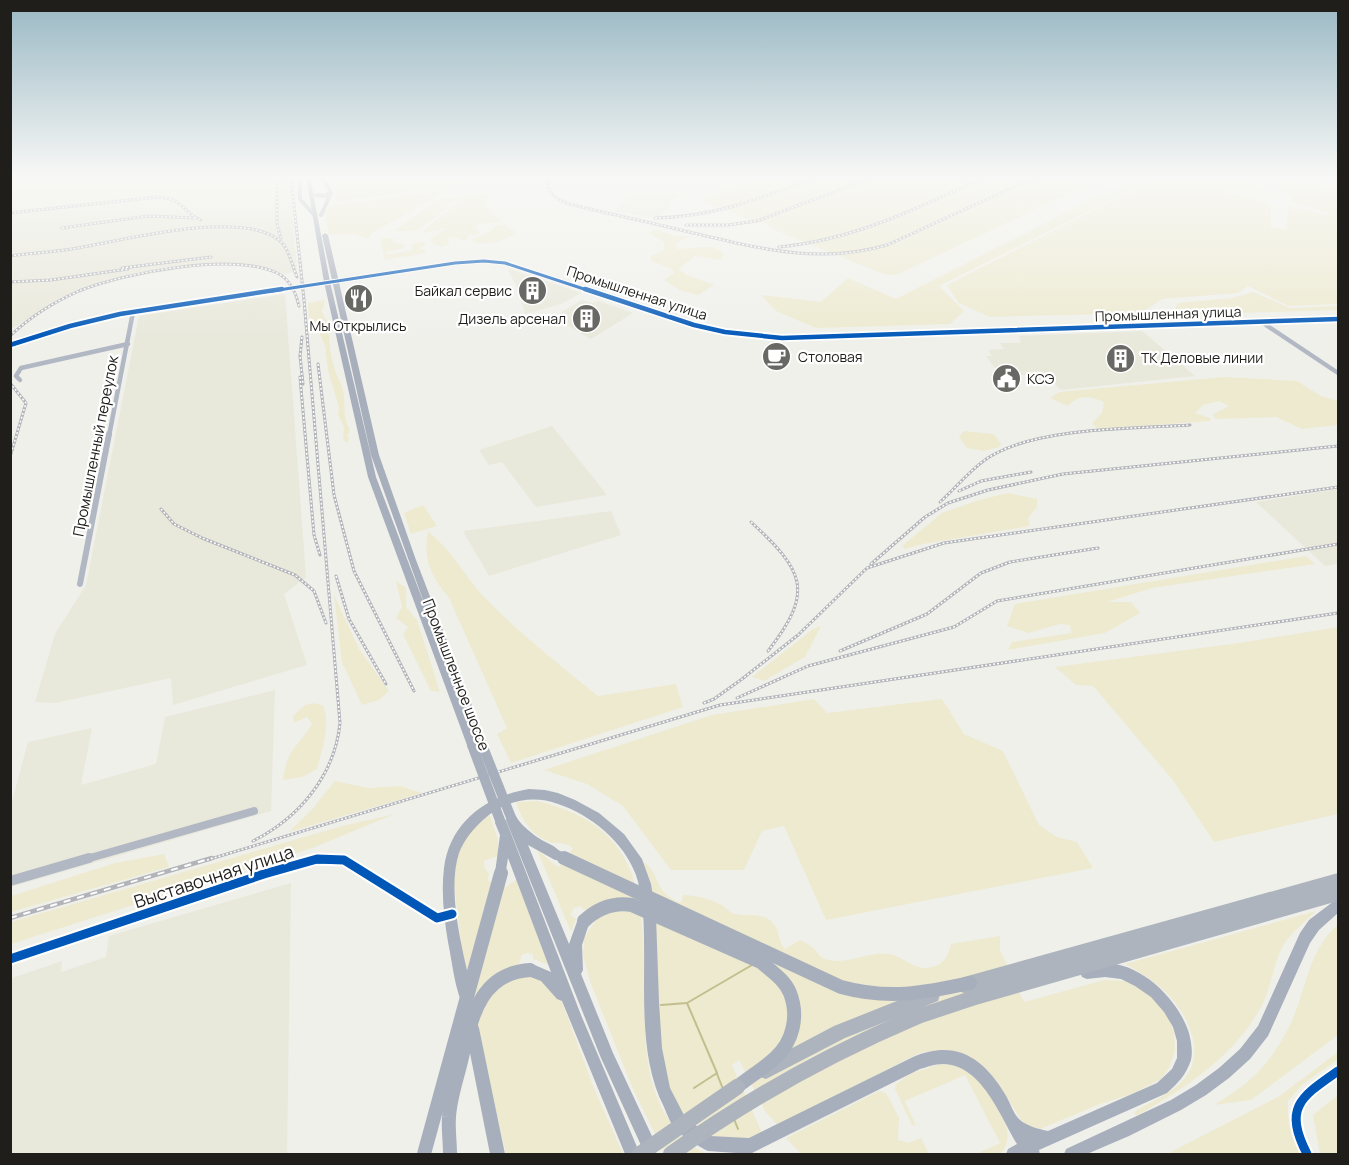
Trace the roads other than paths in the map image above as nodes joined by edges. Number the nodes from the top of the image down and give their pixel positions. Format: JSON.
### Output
{"nodes":[{"id":1,"x":321,"y":231,"type":"edge"},
{"id":2,"x":330,"y":282,"type":"junction"},
{"id":3,"x":133,"y":312,"type":"junction"},
{"id":4,"x":1338,"y":319,"type":"edge"},
{"id":5,"x":1263,"y":323,"type":"junction"},
{"id":6,"x":128,"y":344,"type":"junction"},
{"id":7,"x":10,"y":345,"type":"edge"},
{"id":8,"x":1338,"y":373,"type":"edge"},
{"id":9,"x":20,"y":380,"type":"dead end"},
{"id":10,"x":80,"y":584,"type":"dead end"},
{"id":11,"x":254,"y":811,"type":"dead end"},
{"id":12,"x":507,"y":821,"type":"junction"},
{"id":13,"x":1338,"y":880,"type":"edge"},
{"id":14,"x":10,"y":881,"type":"edge"},
{"id":15,"x":1338,"y":894,"type":"edge"},
{"id":16,"x":1338,"y":905,"type":"edge"},
{"id":17,"x":452,"y":914,"type":"junction"},
{"id":18,"x":10,"y":959,"type":"edge"},
{"id":19,"x":1028,"y":974,"type":"junction"},
{"id":20,"x":970,"y":983,"type":"junction"},
{"id":21,"x":578,"y":984,"type":"junction"},
{"id":22,"x":575,"y":1017,"type":"junction"},
{"id":23,"x":1338,"y":1071,"type":"edge"},
{"id":24,"x":737,"y":1087,"type":"junction"},
{"id":25,"x":1014,"y":1122,"type":"junction"},
{"id":26,"x":1048,"y":1138,"type":"junction"},
{"id":27,"x":1031,"y":1152,"type":"edge"},
{"id":28,"x":635,"y":1154,"type":"edge"},
{"id":29,"x":424,"y":1155,"type":"edge"},
{"id":30,"x":450,"y":1155,"type":"edge"},
{"id":31,"x":498,"y":1155,"type":"edge"},
{"id":32,"x":653,"y":1155,"type":"edge"},
{"id":33,"x":671,"y":1155,"type":"edge"},
{"id":34,"x":1012,"y":1155,"type":"edge"},
{"id":35,"x":1071,"y":1155,"type":"edge"},
{"id":36,"x":1307,"y":1155,"type":"edge"}],
"edges":[{"from":1,"to":2,"type":"main road","name":"Промышленное шоссе"},
{"from":2,"to":3,"type":"street","name":"Промышленная улица"},
{"from":2,"to":5,"type":"street","name":"Промышленная улица"},
{"from":2,"to":12,"type":"main road","name":"Промышленное шоссе","bridge":true},
{"from":3,"to":6,"type":"street","name":"Промышленный переулок"},
{"from":3,"to":7,"type":"street","name":"Промышленная улица"},
{"from":4,"to":5,"type":"street","name":"Промышленная улица"},
{"from":5,"to":8,"type":"street"},
{"from":6,"to":9,"type":"street"},
{"from":6,"to":10,"type":"street","name":"Промышленный переулок"},
{"from":11,"to":14,"type":"street"},
{"from":12,"to":20,"type":"main road","bridge":true},
{"from":12,"to":21,"type":"main road","name":"Промышленное шоссе"},
{"from":12,"to":22,"type":"main road","name":"Промышленное шоссе"},
{"from":12,"to":29,"type":"main road","bridge":true},
{"from":13,"to":19,"type":"highway"},
{"from":15,"to":19,"type":"highway"},
{"from":16,"to":35,"type":"main road"},
{"from":17,"to":18,"type":"street","name":"Выставочная улица"},
{"from":17,"to":25,"type":"main road"},
{"from":17,"to":31,"type":"main road"},
{"from":19,"to":20,"type":"highway"},
{"from":19,"to":26,"type":"main road"},
{"from":19,"to":33,"type":"highway","bridge":true},
{"from":20,"to":24,"type":"highway","bridge":true},
{"from":21,"to":24,"type":"main road","bridge":true},
{"from":21,"to":32,"type":"main road","name":"Промышленное шоссе"},
{"from":22,"to":28,"type":"main road","name":"Промышленное шоссе"},
{"from":22,"to":30,"type":"main road","bridge":true},
{"from":23,"to":36,"type":"street"},
{"from":24,"to":28,"type":"highway","bridge":true},
{"from":25,"to":26,"type":"main road"},
{"from":25,"to":27,"type":"main road"},
{"from":25,"to":34,"type":"main road"},
{"from":26,"to":27,"type":"main road"},
{"from":27,"to":34,"type":"main road"}]}
